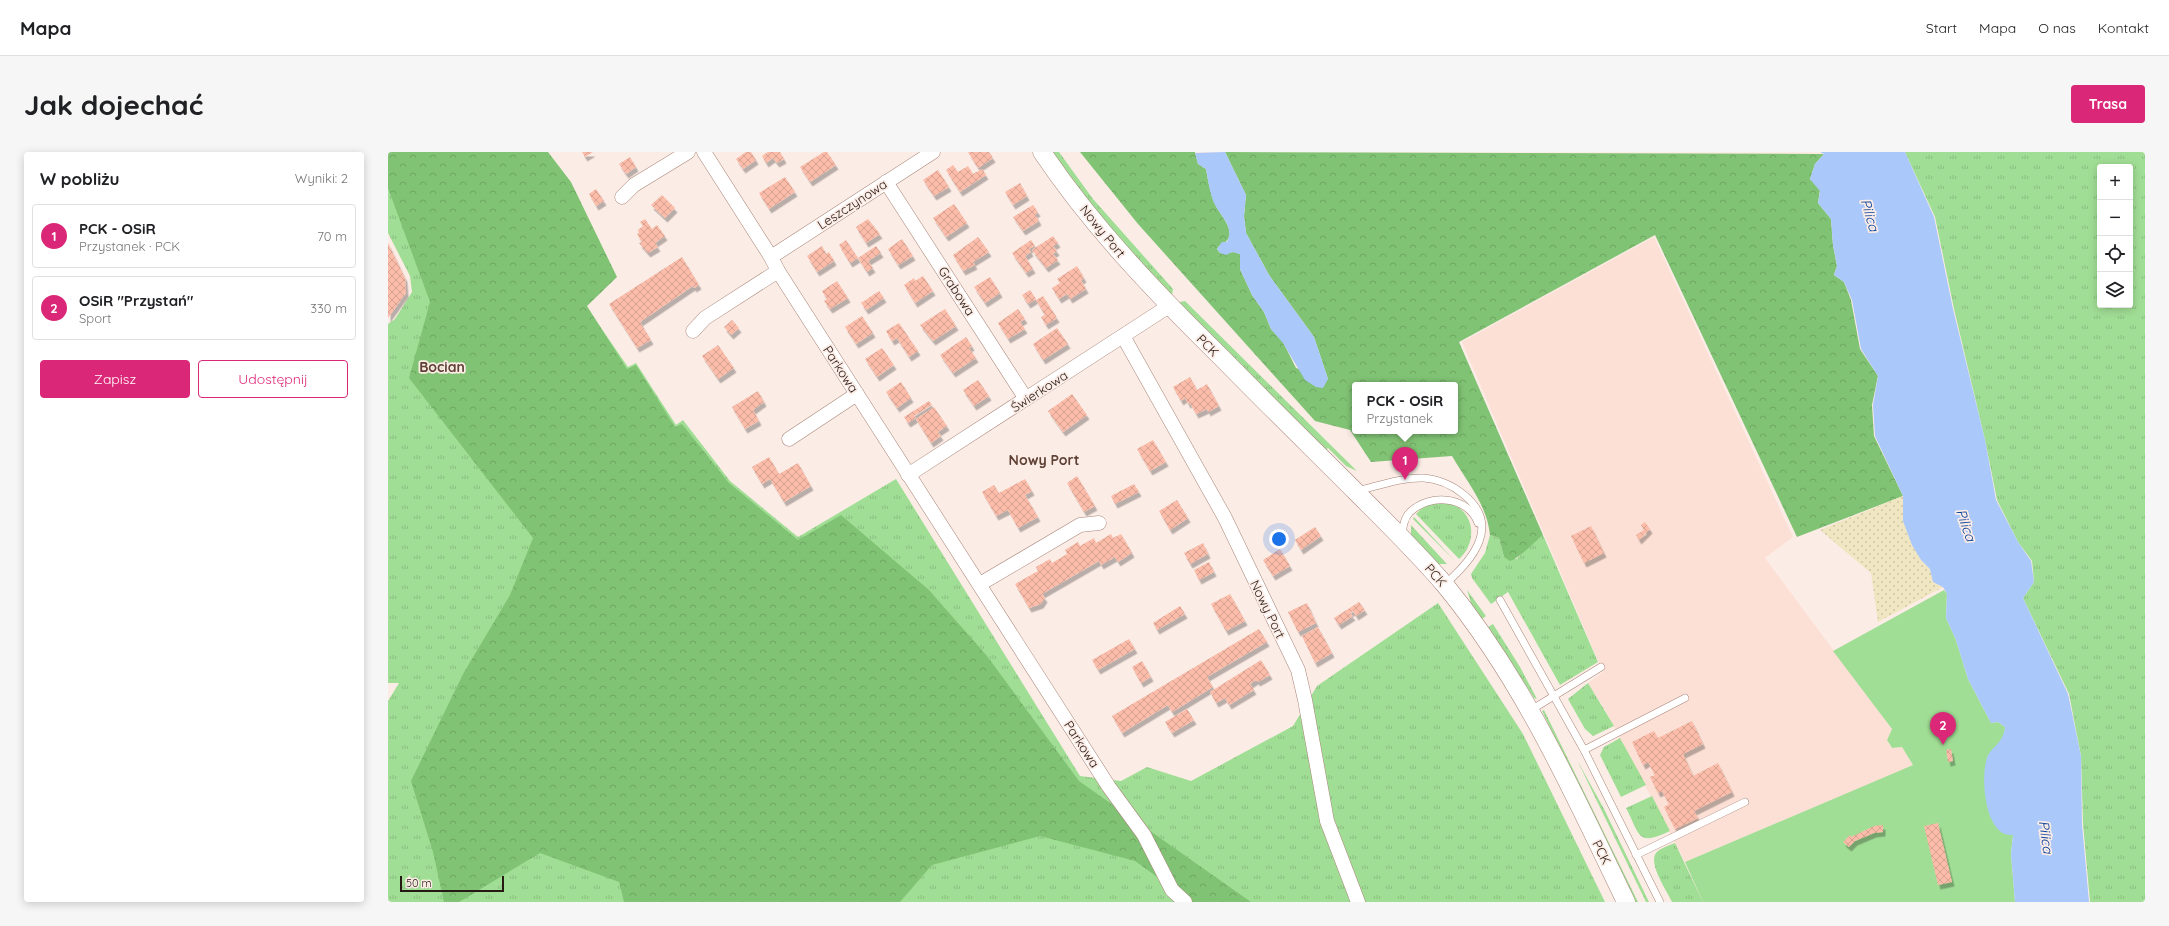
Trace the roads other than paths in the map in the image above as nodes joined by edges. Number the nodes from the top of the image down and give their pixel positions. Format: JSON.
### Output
{"nodes":[{"id":1,"x":688,"y":152,"type":"edge"},
{"id":2,"x":704,"y":152,"type":"edge"},
{"id":3,"x":933,"y":152,"type":"edge"},
{"id":4,"x":1042,"y":152,"type":"edge"},
{"id":5,"x":886,"y":182,"type":"junction"},
{"id":6,"x":622,"y":197,"type":"dead end"},
{"id":7,"x":771,"y":257,"type":"junction"},
{"id":8,"x":778,"y":272,"type":"junction"},
{"id":9,"x":1169,"y":306,"type":"junction"},
{"id":10,"x":693,"y":331,"type":"dead end"},
{"id":11,"x":1123,"y":336,"type":"junction"},
{"id":12,"x":857,"y":394,"type":"junction"},
{"id":13,"x":1026,"y":399,"type":"junction"},
{"id":14,"x":788,"y":439,"type":"dead end"},
{"id":15,"x":908,"y":475,"type":"junction"},
{"id":16,"x":1355,"y":491,"type":"junction"},
{"id":17,"x":1099,"y":523,"type":"dead end"},
{"id":18,"x":1482,"y":532,"type":"junction"},
{"id":19,"x":1402,"y":537,"type":"junction"},
{"id":20,"x":980,"y":584,"type":"junction"},
{"id":21,"x":1444,"y":585,"type":"junction"},
{"id":22,"x":1500,"y":600,"type":"dead end"},
{"id":23,"x":1601,"y":667,"type":"dead end"},
{"id":24,"x":1555,"y":696,"type":"junction"},
{"id":25,"x":1685,"y":698,"type":"dead end"},
{"id":26,"x":1531,"y":710,"type":"junction"},
{"id":27,"x":1584,"y":750,"type":"junction"},
{"id":28,"x":1745,"y":802,"type":"dead end"},
{"id":29,"x":1636,"y":855,"type":"junction"},
{"id":30,"x":1185,"y":902,"type":"edge"},
{"id":31,"x":1358,"y":902,"type":"edge"},
{"id":32,"x":1626,"y":902,"type":"edge"},
{"id":33,"x":1660,"y":902,"type":"edge"}],
"edges":[{"from":1,"to":6,"type":"street"},
{"from":2,"to":7,"type":"street","name":"Parkowa"},
{"from":3,"to":5,"type":"street","name":"Leszczynowa"},
{"from":4,"to":9,"type":"street","name":"Nowy Port"},
{"from":5,"to":7,"type":"street","name":"Leszczynowa"},
{"from":5,"to":13,"type":"street","name":"Grabowa"},
{"from":7,"to":8,"type":"street","name":"Parkowa"},
{"from":8,"to":10,"type":"street"},
{"from":8,"to":12,"type":"street","name":"Parkowa"},
{"from":9,"to":11,"type":"street","name":"Świerkowa"},
{"from":9,"to":16,"type":"street","name":"PCK"},
{"from":11,"to":13,"type":"street","name":"Świerkowa"},
{"from":11,"to":31,"type":"street","name":"Nowy Port"},
{"from":12,"to":14,"type":"street"},
{"from":12,"to":15,"type":"street","name":"Parkowa"},
{"from":13,"to":15,"type":"street","name":"Świerkowa"},
{"from":15,"to":20,"type":"street","name":"Parkowa"},
{"from":16,"to":18,"type":"lane"},
{"from":16,"to":19,"type":"street","name":"PCK"},
{"from":17,"to":20,"type":"street"},
{"from":18,"to":19,"type":"lane"},
{"from":18,"to":21,"type":"lane"},
{"from":19,"to":21,"type":"street","name":"PCK"},
{"from":20,"to":30,"type":"street","name":"Parkowa"},
{"from":21,"to":26,"type":"street","name":"PCK"},
{"from":22,"to":24,"type":"lane"},
{"from":23,"to":24,"type":"lane"},
{"from":24,"to":26,"type":"lane"},
{"from":24,"to":27,"type":"lane"},
{"from":25,"to":27,"type":"lane"},
{"from":26,"to":32,"type":"street","name":"PCK"},
{"from":27,"to":29,"type":"lane"},
{"from":28,"to":29,"type":"lane"},
{"from":29,"to":33,"type":"lane"}]}
